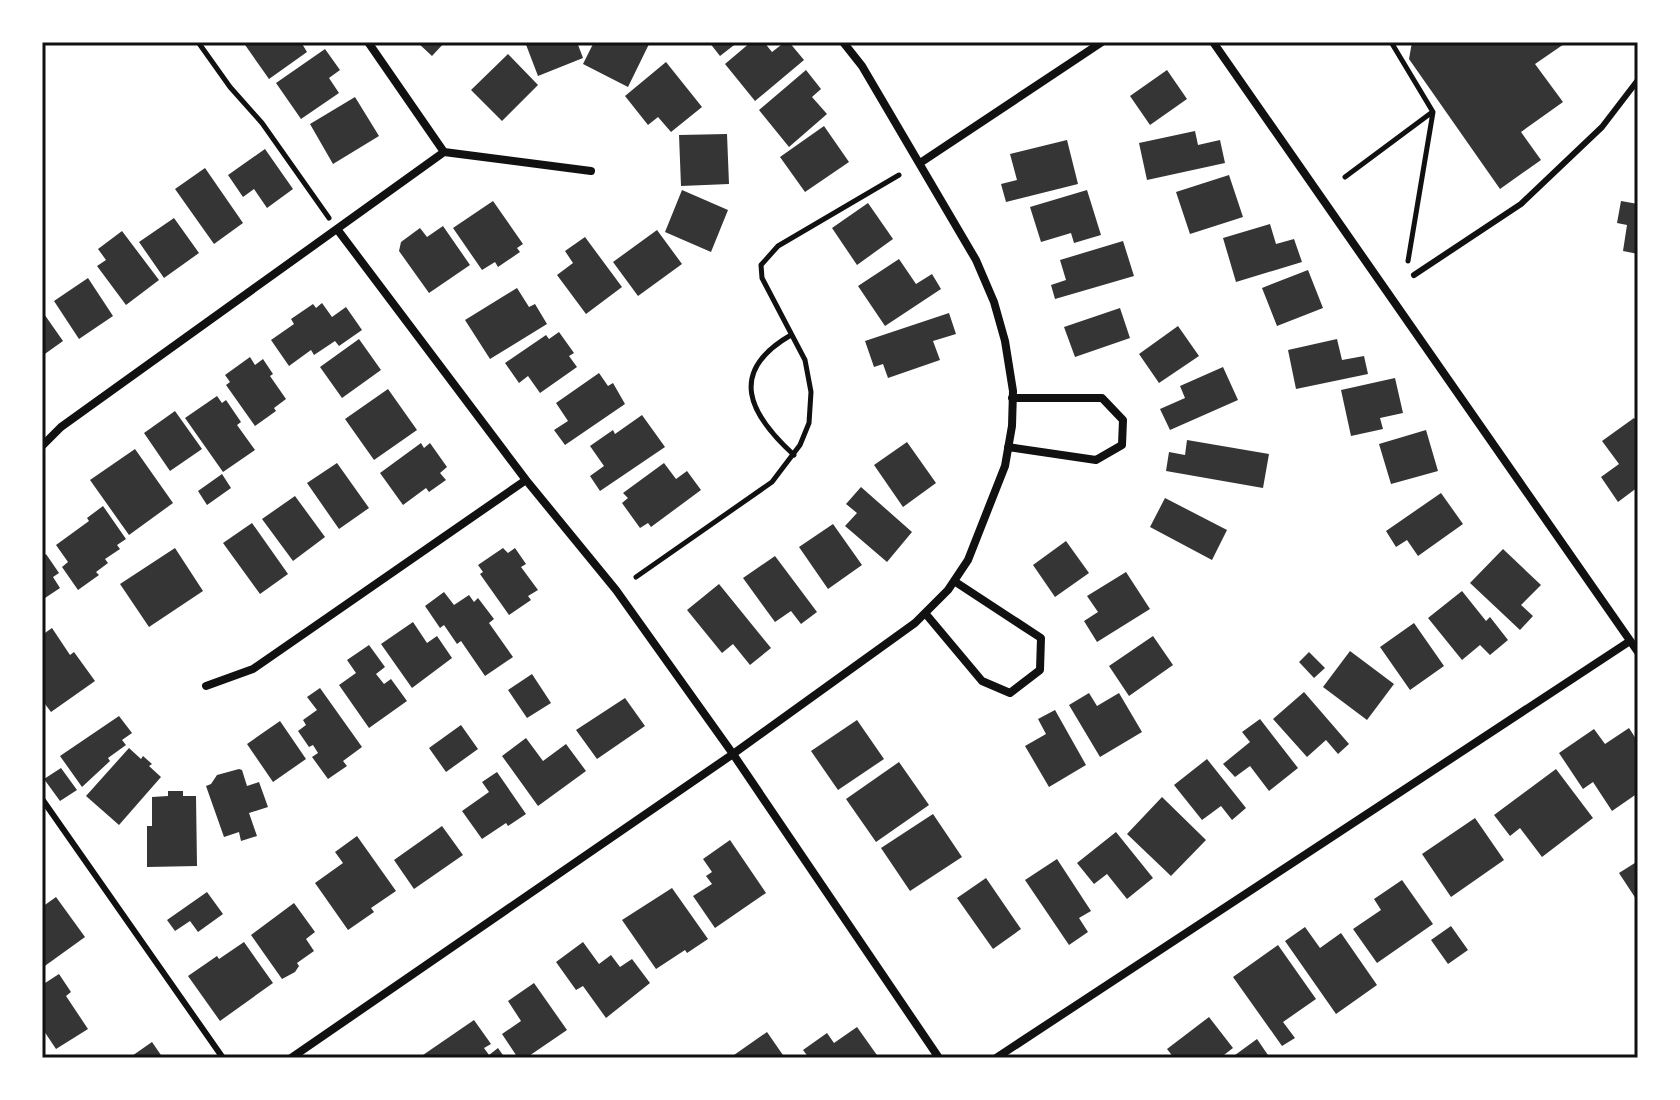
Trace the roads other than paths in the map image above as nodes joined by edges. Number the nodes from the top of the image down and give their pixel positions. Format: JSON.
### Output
{"nodes":[{"id":1,"x":368,"y":42,"type":"edge"},
{"id":2,"x":843,"y":42,"type":"edge"},
{"id":3,"x":1102,"y":42,"type":"edge"},
{"id":4,"x":1213,"y":42,"type":"edge"},
{"id":5,"x":1638,"y":80,"type":"edge"},
{"id":6,"x":444,"y":152,"type":"junction"},
{"id":7,"x":920,"y":163,"type":"junction"},
{"id":8,"x":591,"y":171,"type":"dead end"},
{"id":9,"x":337,"y":229,"type":"junction"},
{"id":10,"x":1414,"y":275,"type":"dead end"},
{"id":11,"x":1012,"y":398,"type":"junction"},
{"id":12,"x":42,"y":446,"type":"edge"},
{"id":13,"x":1008,"y":447,"type":"junction"},
{"id":14,"x":526,"y":480,"type":"junction"},
{"id":15,"x":954,"y":581,"type":"junction"},
{"id":16,"x":925,"y":613,"type":"junction"},
{"id":17,"x":1630,"y":641,"type":"junction"},
{"id":18,"x":1638,"y":652,"type":"edge"},
{"id":19,"x":206,"y":686,"type":"dead end"},
{"id":20,"x":733,"y":754,"type":"junction"},
{"id":21,"x":42,"y":799,"type":"edge"},
{"id":22,"x":223,"y":1058,"type":"edge"},
{"id":23,"x":291,"y":1058,"type":"edge"},
{"id":24,"x":939,"y":1058,"type":"edge"},
{"id":25,"x":996,"y":1058,"type":"edge"}],
"edges":[{"from":1,"to":6,"type":"street"},
{"from":2,"to":7,"type":"street"},
{"from":3,"to":7,"type":"street"},
{"from":4,"to":17,"type":"street"},
{"from":5,"to":10,"type":"lane"},
{"from":6,"to":8,"type":"street"},
{"from":6,"to":9,"type":"street"},
{"from":7,"to":11,"type":"street"},
{"from":9,"to":12,"type":"street"},
{"from":9,"to":14,"type":"street"},
{"from":11,"to":13,"type":"street"},
{"from":11,"to":13,"type":"street"},
{"from":13,"to":15,"type":"street"},
{"from":14,"to":19,"type":"street"},
{"from":14,"to":20,"type":"street"},
{"from":15,"to":16,"type":"street"},
{"from":15,"to":16,"type":"street"},
{"from":16,"to":20,"type":"street"},
{"from":17,"to":18,"type":"street"},
{"from":17,"to":25,"type":"street"},
{"from":20,"to":23,"type":"street"},
{"from":20,"to":24,"type":"street"},
{"from":21,"to":22,"type":"lane"}]}
